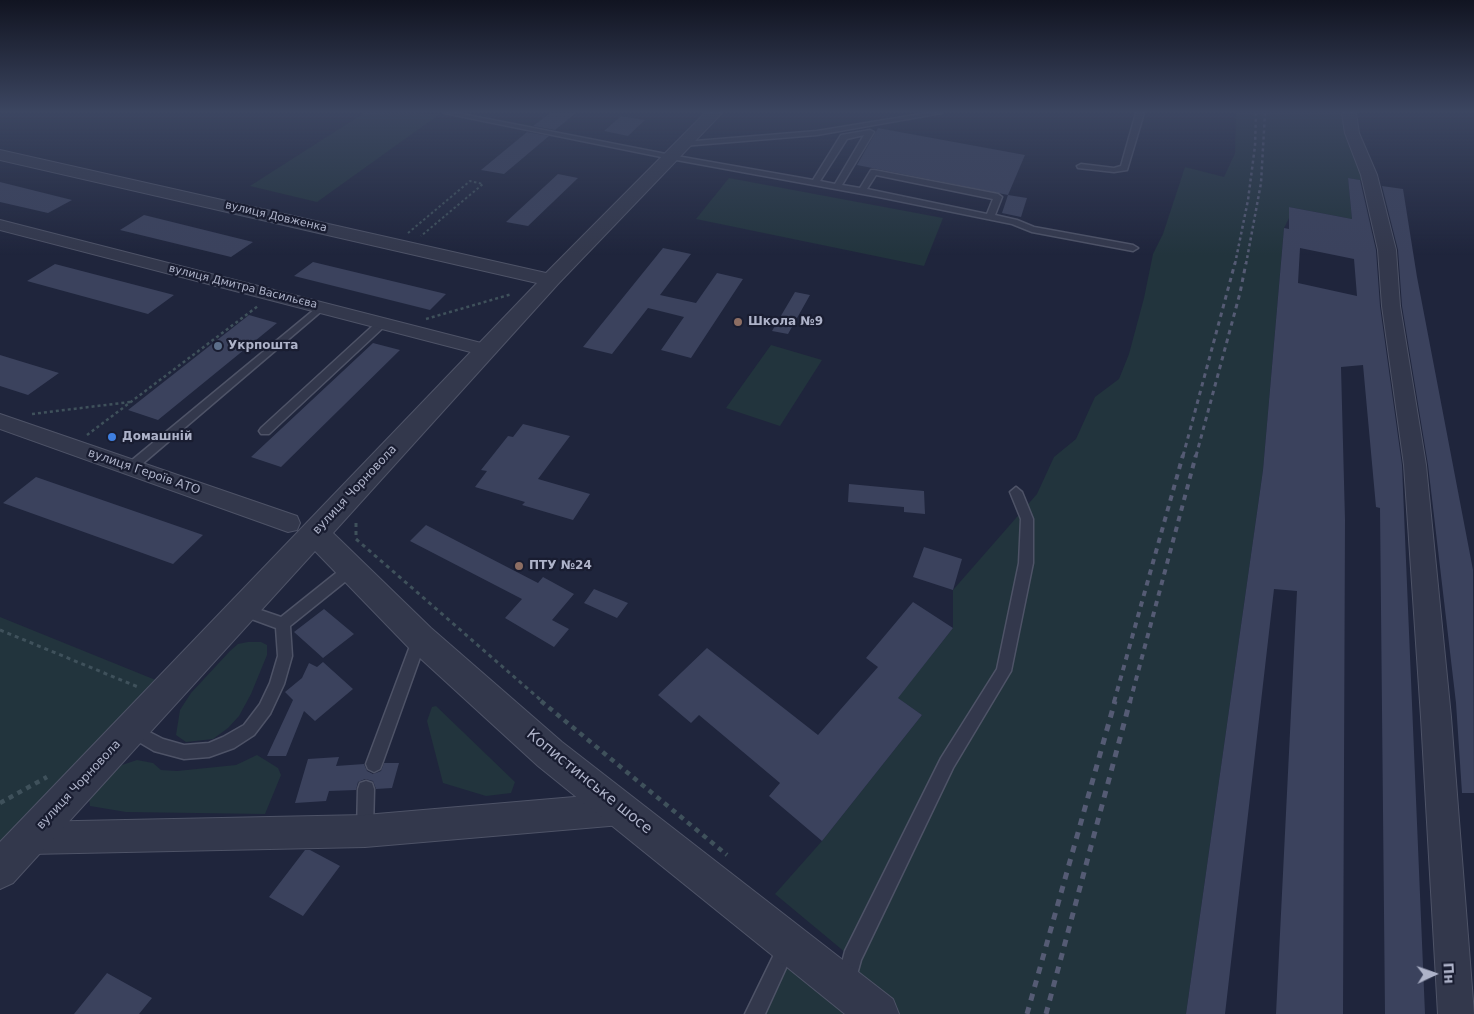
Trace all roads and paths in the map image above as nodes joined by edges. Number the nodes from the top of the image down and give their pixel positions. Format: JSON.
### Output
{"nodes":[{"id":1,"x":25,"y":160,"type":"edge"},
{"id":2,"x":667,"y":160,"type":"edge"},
{"id":3,"x":720,"y":160,"type":"edge"},
{"id":4,"x":829,"y":160,"type":"edge"},
{"id":5,"x":853,"y":160,"type":"edge"},
{"id":6,"x":1126,"y":160,"type":"edge"},
{"id":7,"x":1363,"y":160,"type":"edge"},
{"id":8,"x":1081,"y":166,"type":"dead end"},
{"id":9,"x":815,"y":183,"type":"junction"},
{"id":10,"x":837,"y":187,"type":"junction"},
{"id":11,"x":862,"y":191,"type":"junction"},
{"id":12,"x":990,"y":217,"type":"junction"},
{"id":13,"x":0,"y":225,"type":"edge"},
{"id":14,"x":431,"y":238,"type":"dead end"},
{"id":15,"x":415,"y":242,"type":"junction"},
{"id":16,"x":1133,"y":248,"type":"dead end"},
{"id":17,"x":551,"y":280,"type":"junction"},
{"id":18,"x":517,"y":293,"type":"dead end"},
{"id":19,"x":272,"y":295,"type":"junction"},
{"id":20,"x":321,"y":307,"type":"junction"},
{"id":21,"x":390,"y":325,"type":"junction"},
{"id":22,"x":486,"y":350,"type":"junction"},
{"id":23,"x":131,"y":402,"type":"junction"},
{"id":24,"x":28,"y":414,"type":"dead end"},
{"id":25,"x":0,"y":421,"type":"edge"},
{"id":26,"x":265,"y":431,"type":"dead end"},
{"id":27,"x":72,"y":447,"type":"junction"},
{"id":28,"x":130,"y":468,"type":"junction"},
{"id":29,"x":1016,"y":492,"type":"dead end"},
{"id":30,"x":362,"y":516,"type":"dead end"},
{"id":31,"x":301,"y":528,"type":"junction"},
{"id":32,"x":351,"y":569,"type":"junction"},
{"id":33,"x":243,"y":610,"type":"junction"},
{"id":34,"x":283,"y":624,"type":"junction"},
{"id":35,"x":0,"y":630,"type":"edge"},
{"id":36,"x":420,"y":638,"type":"junction"},
{"id":37,"x":142,"y":688,"type":"dead end"},
{"id":38,"x":131,"y":729,"type":"junction"},
{"id":39,"x":374,"y":764,"type":"dead end"},
{"id":40,"x":366,"y":789,"type":"dead end"},
{"id":41,"x":622,"y":809,"type":"junction"},
{"id":42,"x":365,"y":831,"type":"junction"},
{"id":43,"x":30,"y":838,"type":"junction"},
{"id":44,"x":729,"y":856,"type":"dead end"},
{"id":45,"x":0,"y":870,"type":"edge"},
{"id":46,"x":788,"y":944,"type":"junction"},
{"id":47,"x":845,"y":988,"type":"junction"},
{"id":48,"x":756,"y":1014,"type":"edge"},
{"id":49,"x":878,"y":1014,"type":"edge"},
{"id":50,"x":1456,"y":1014,"type":"edge"}],
"edges":[{"from":1,"to":15,"type":"street","name":"вулиця Довженка"},
{"from":2,"to":17,"type":"street","name":"вулиця Чорновола"},
{"from":3,"to":9,"type":"lane"},
{"from":4,"to":9,"type":"lane"},
{"from":5,"to":10,"type":"lane"},
{"from":6,"to":8,"type":"lane"},
{"from":7,"to":50,"type":"street"},
{"from":9,"to":10,"type":"lane"},
{"from":10,"to":11,"type":"lane"},
{"from":11,"to":12,"type":"lane"},
{"from":11,"to":12,"type":"lane"},
{"from":12,"to":16,"type":"lane"},
{"from":13,"to":19,"type":"street","name":"вулиця Дмитра Васильєва"},
{"from":14,"to":15,"type":"path"},
{"from":15,"to":15,"type":"path"},
{"from":15,"to":17,"type":"street","name":"вулиця Довженка"},
{"from":17,"to":22,"type":"street","name":"вулиця Чорновола"},
{"from":18,"to":21,"type":"path"},
{"from":19,"to":20,"type":"street","name":"вулиця Дмитра Васильєва"},
{"from":19,"to":23,"type":"path"},
{"from":20,"to":21,"type":"street","name":"вулиця Дмитра Васильєва"},
{"from":20,"to":28,"type":"lane"},
{"from":21,"to":22,"type":"street","name":"вулиця Дмитра Васильєва"},
{"from":21,"to":26,"type":"lane"},
{"from":22,"to":31,"type":"street","name":"вулиця Чорновола"},
{"from":23,"to":24,"type":"path"},
{"from":23,"to":27,"type":"path"},
{"from":25,"to":27,"type":"street","name":"вулиця Героїв АТО"},
{"from":27,"to":28,"type":"street","name":"вулиця Героїв АТО"},
{"from":28,"to":31,"type":"street","name":"вулиця Героїв АТО"},
{"from":29,"to":47,"type":"lane"},
{"from":30,"to":44,"type":"path"},
{"from":31,"to":32,"type":"street","name":"Копистинське шосе"},
{"from":31,"to":33,"type":"street","name":"вулиця Чорновола"},
{"from":32,"to":34,"type":"lane"},
{"from":32,"to":36,"type":"street","name":"Копистинське шосе"},
{"from":33,"to":34,"type":"lane"},
{"from":33,"to":38,"type":"street","name":"вулиця Чорновола"},
{"from":34,"to":38,"type":"lane"},
{"from":35,"to":37,"type":"path"},
{"from":36,"to":39,"type":"lane"},
{"from":36,"to":41,"type":"street","name":"Копистинське шосе"},
{"from":38,"to":43,"type":"street","name":"вулиця Чорновола"},
{"from":40,"to":42,"type":"lane"},
{"from":41,"to":42,"type":"street"},
{"from":41,"to":46,"type":"street","name":"Копистинське шосе"},
{"from":42,"to":43,"type":"street"},
{"from":43,"to":45,"type":"street","name":"вулиця Чорновола"},
{"from":46,"to":47,"type":"street","name":"Копистинське шосе"},
{"from":46,"to":48,"type":"lane"},
{"from":47,"to":49,"type":"street","name":"Копистинське шосе"}]}
